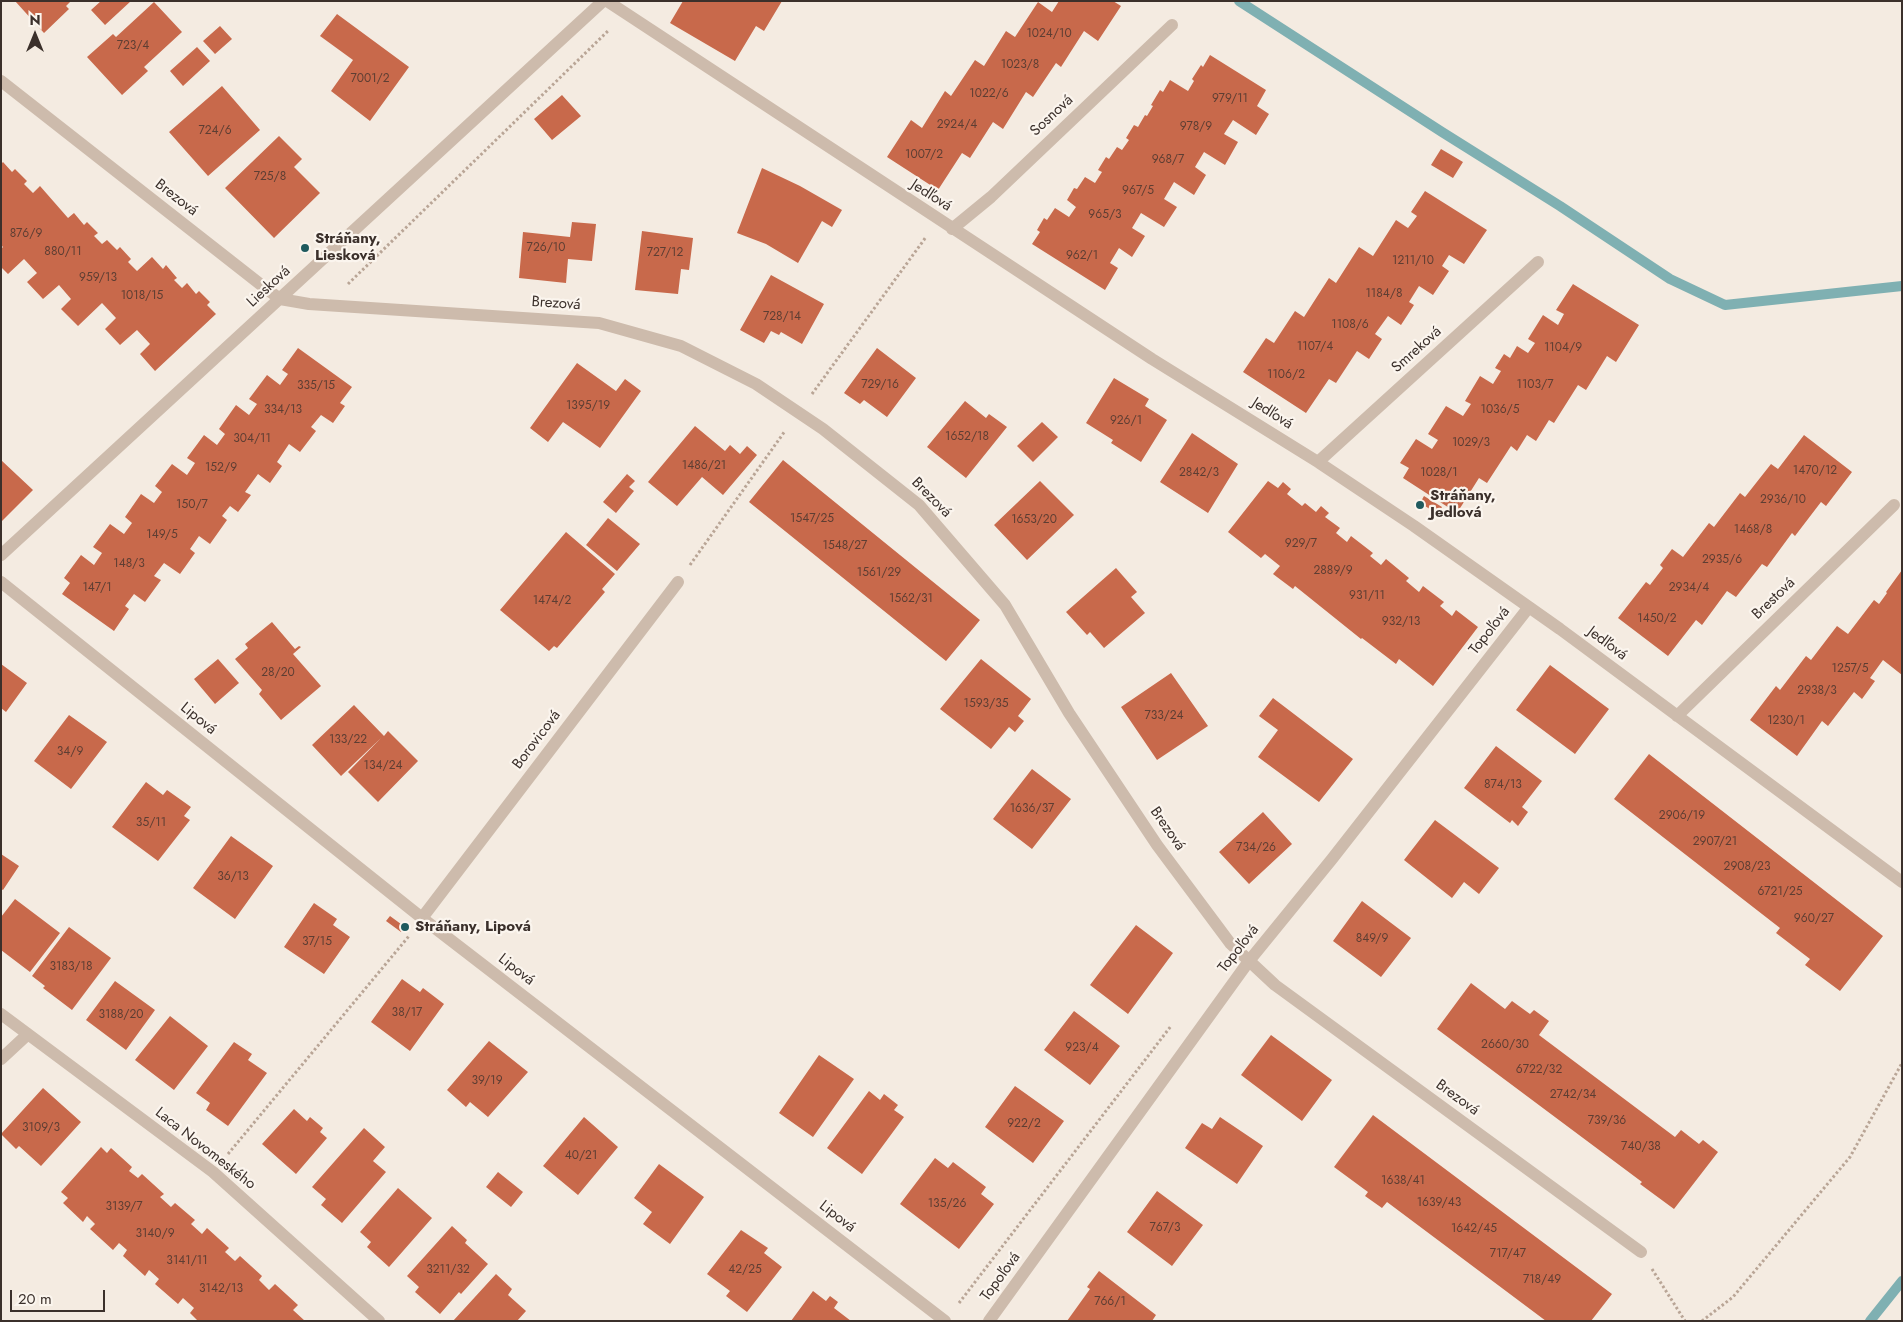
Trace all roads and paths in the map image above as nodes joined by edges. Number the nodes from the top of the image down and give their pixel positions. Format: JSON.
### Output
{"nodes":[{"id":1,"x":605,"y":1,"type":"edge"},
{"id":2,"x":626,"y":14,"type":"junction"},
{"id":3,"x":1172,"y":25,"type":"dead end"},
{"id":4,"x":1,"y":81,"type":"edge"},
{"id":5,"x":952,"y":229,"type":"junction"},
{"id":6,"x":923,"y":241,"type":"dead end"},
{"id":7,"x":1538,"y":262,"type":"dead end"},
{"id":8,"x":280,"y":299,"type":"junction"},
{"id":9,"x":326,"y":305,"type":"junction"},
{"id":10,"x":798,"y":412,"type":"junction"},
{"id":11,"x":1318,"y":462,"type":"junction"},
{"id":12,"x":1894,"y":505,"type":"dead end"},
{"id":13,"x":1,"y":555,"type":"edge"},
{"id":14,"x":1,"y":582,"type":"edge"},
{"id":15,"x":678,"y":582,"type":"joint"},
{"id":16,"x":1529,"y":607,"type":"junction"},
{"id":17,"x":1677,"y":716,"type":"junction"},
{"id":18,"x":1902,"y":882,"type":"edge"},
{"id":19,"x":422,"y":918,"type":"junction"},
{"id":20,"x":1248,"y":961,"type":"junction"},
{"id":21,"x":1,"y":1014,"type":"edge"},
{"id":22,"x":28,"y":1034,"type":"junction"},
{"id":23,"x":1,"y":1060,"type":"edge"},
{"id":24,"x":1902,"y":1063,"type":"edge"},
{"id":25,"x":213,"y":1172,"type":"junction"},
{"id":26,"x":1641,"y":1252,"type":"joint"},
{"id":27,"x":380,"y":1321,"type":"edge"},
{"id":28,"x":945,"y":1321,"type":"edge"},
{"id":29,"x":989,"y":1321,"type":"edge"},
{"id":30,"x":1685,"y":1321,"type":"edge"},
{"id":31,"x":1702,"y":1321,"type":"edge"}],
"edges":[{"from":1,"to":2,"type":"street","name":"Jedľová"},
{"from":1,"to":8,"type":"street","name":"Liesková"},
{"from":2,"to":5,"type":"street","name":"Jedľová"},
{"from":2,"to":9,"type":"path"},
{"from":3,"to":5,"type":"street","name":"Sosnová"},
{"from":4,"to":8,"type":"street","name":"Brezová"},
{"from":5,"to":11,"type":"street","name":"Jedľová"},
{"from":6,"to":10,"type":"path"},
{"from":7,"to":11,"type":"street","name":"Smreková"},
{"from":8,"to":9,"type":"street","name":"Brezová"},
{"from":8,"to":13,"type":"street","name":"Liesková"},
{"from":9,"to":10,"type":"street","name":"Brezová"},
{"from":10,"to":15,"type":"path"},
{"from":10,"to":20,"type":"street","name":"Brezová"},
{"from":11,"to":16,"type":"street","name":"Jedľová"},
{"from":12,"to":17,"type":"street","name":"Brestová"},
{"from":14,"to":19,"type":"street","name":"Lipová"},
{"from":15,"to":19,"type":"street","name":"Borovicová"},
{"from":16,"to":17,"type":"street","name":"Jedľová"},
{"from":16,"to":20,"type":"street","name":"Topoľová"},
{"from":17,"to":18,"type":"street","name":"Jedľová"},
{"from":19,"to":25,"type":"path"},
{"from":19,"to":28,"type":"street","name":"Lipová"},
{"from":20,"to":26,"type":"street","name":"Brezová"},
{"from":20,"to":29,"type":"street","name":"Topoľová"},
{"from":21,"to":22,"type":"street","name":"Laca Novomeského"},
{"from":22,"to":23,"type":"street"},
{"from":22,"to":25,"type":"street","name":"Laca Novomeského"},
{"from":24,"to":31,"type":"path"},
{"from":25,"to":27,"type":"street","name":"Laca Novomeského"},
{"from":26,"to":30,"type":"path"}]}
